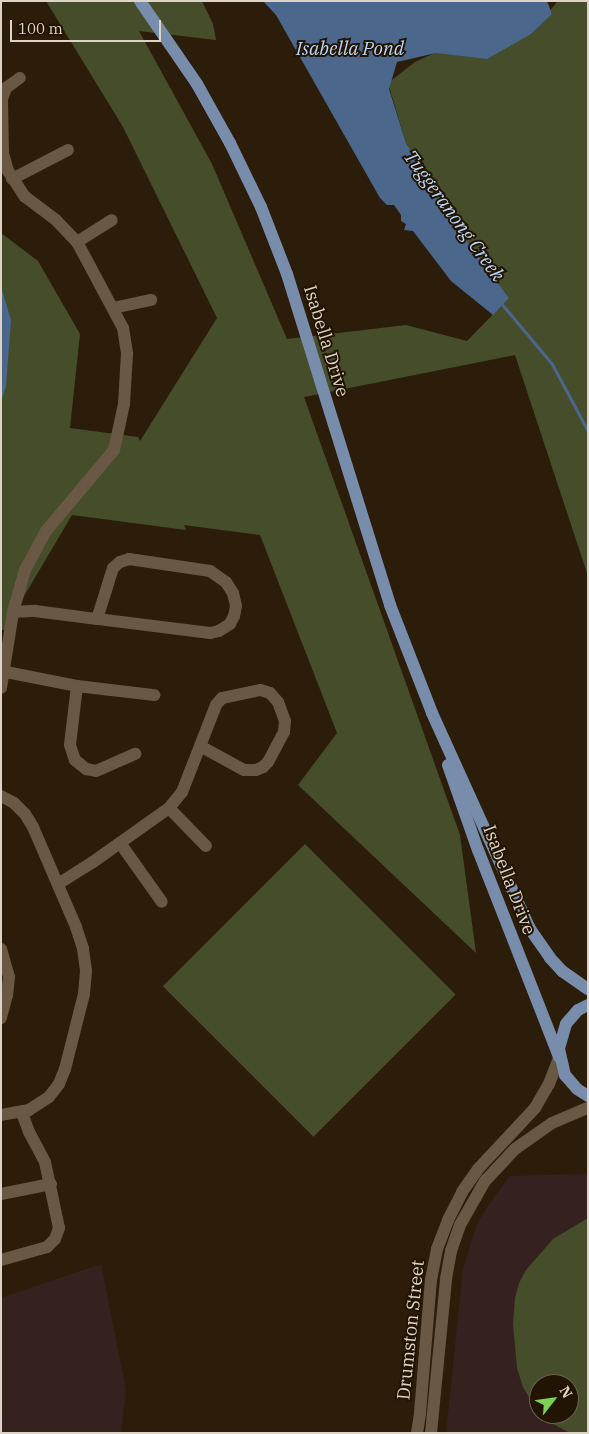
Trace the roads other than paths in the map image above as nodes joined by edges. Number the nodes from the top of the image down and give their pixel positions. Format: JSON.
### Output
{"nodes":[{"id":1,"x":140,"y":1,"type":"edge"},
{"id":2,"x":20,"y":78,"type":"dead end"},
{"id":3,"x":68,"y":150,"type":"dead end"},
{"id":4,"x":12,"y":179,"type":"junction"},
{"id":5,"x":112,"y":220,"type":"dead end"},
{"id":6,"x":77,"y":242,"type":"junction"},
{"id":7,"x":150,"y":300,"type":"dead end"},
{"id":8,"x":113,"y":308,"type":"junction"},
{"id":9,"x":13,"y":612,"type":"junction"},
{"id":10,"x":97,"y":619,"type":"junction"},
{"id":11,"x":2,"y":672,"type":"edge"},
{"id":12,"x":77,"y":686,"type":"junction"},
{"id":13,"x":1,"y":688,"type":"edge"},
{"id":14,"x":154,"y":695,"type":"dead end"},
{"id":15,"x":432,"y":713,"type":"junction"},
{"id":16,"x":200,"y":746,"type":"junction"},
{"id":17,"x":135,"y":754,"type":"dead end"},
{"id":18,"x":1,"y":796,"type":"edge"},
{"id":19,"x":169,"y":808,"type":"junction"},
{"id":20,"x":120,"y":843,"type":"junction"},
{"id":21,"x":206,"y":846,"type":"dead end"},
{"id":22,"x":58,"y":884,"type":"junction"},
{"id":23,"x":162,"y":902,"type":"dead end"},
{"id":24,"x":1,"y":949,"type":"edge"},
{"id":25,"x":588,"y":989,"type":"edge"},
{"id":26,"x":588,"y":1005,"type":"edge"},
{"id":27,"x":1,"y":1018,"type":"edge"},
{"id":28,"x":559,"y":1058,"type":"junction"},
{"id":29,"x":588,"y":1096,"type":"edge"},
{"id":30,"x":588,"y":1108,"type":"edge"},
{"id":31,"x":22,"y":1113,"type":"junction"},
{"id":32,"x":1,"y":1115,"type":"edge"},
{"id":33,"x":51,"y":1184,"type":"junction"},
{"id":34,"x":1,"y":1194,"type":"edge"},
{"id":35,"x":1,"y":1260,"type":"edge"},
{"id":36,"x":417,"y":1433,"type":"edge"},
{"id":37,"x":431,"y":1433,"type":"edge"}],
"edges":[{"from":1,"to":15,"type":"main road","name":"Isabella Drive"},
{"from":2,"to":4,"type":"street"},
{"from":3,"to":4,"type":"street"},
{"from":4,"to":6,"type":"street"},
{"from":5,"to":6,"type":"street"},
{"from":6,"to":8,"type":"street"},
{"from":7,"to":8,"type":"street"},
{"from":8,"to":9,"type":"street"},
{"from":9,"to":10,"type":"street"},
{"from":9,"to":11,"type":"street"},
{"from":10,"to":10,"type":"street"},
{"from":11,"to":12,"type":"street"},
{"from":11,"to":13,"type":"street"},
{"from":12,"to":14,"type":"street"},
{"from":12,"to":17,"type":"street"},
{"from":15,"to":25,"type":"main road","name":"Isabella Drive"},
{"from":15,"to":28,"type":"main road","name":"Isabella Drive"},
{"from":16,"to":16,"type":"street"},
{"from":16,"to":19,"type":"street"},
{"from":18,"to":22,"type":"street"},
{"from":19,"to":20,"type":"street"},
{"from":19,"to":21,"type":"street"},
{"from":20,"to":22,"type":"street"},
{"from":20,"to":23,"type":"street"},
{"from":22,"to":31,"type":"street"},
{"from":24,"to":27,"type":"street"},
{"from":26,"to":28,"type":"main road"},
{"from":28,"to":29,"type":"main road","name":"Isabella Drive"},
{"from":28,"to":36,"type":"street","name":"Drumston Street"},
{"from":30,"to":37,"type":"street","name":"Drumston Street"},
{"from":31,"to":32,"type":"street"},
{"from":31,"to":33,"type":"street"},
{"from":33,"to":34,"type":"street"},
{"from":33,"to":35,"type":"street"}]}
